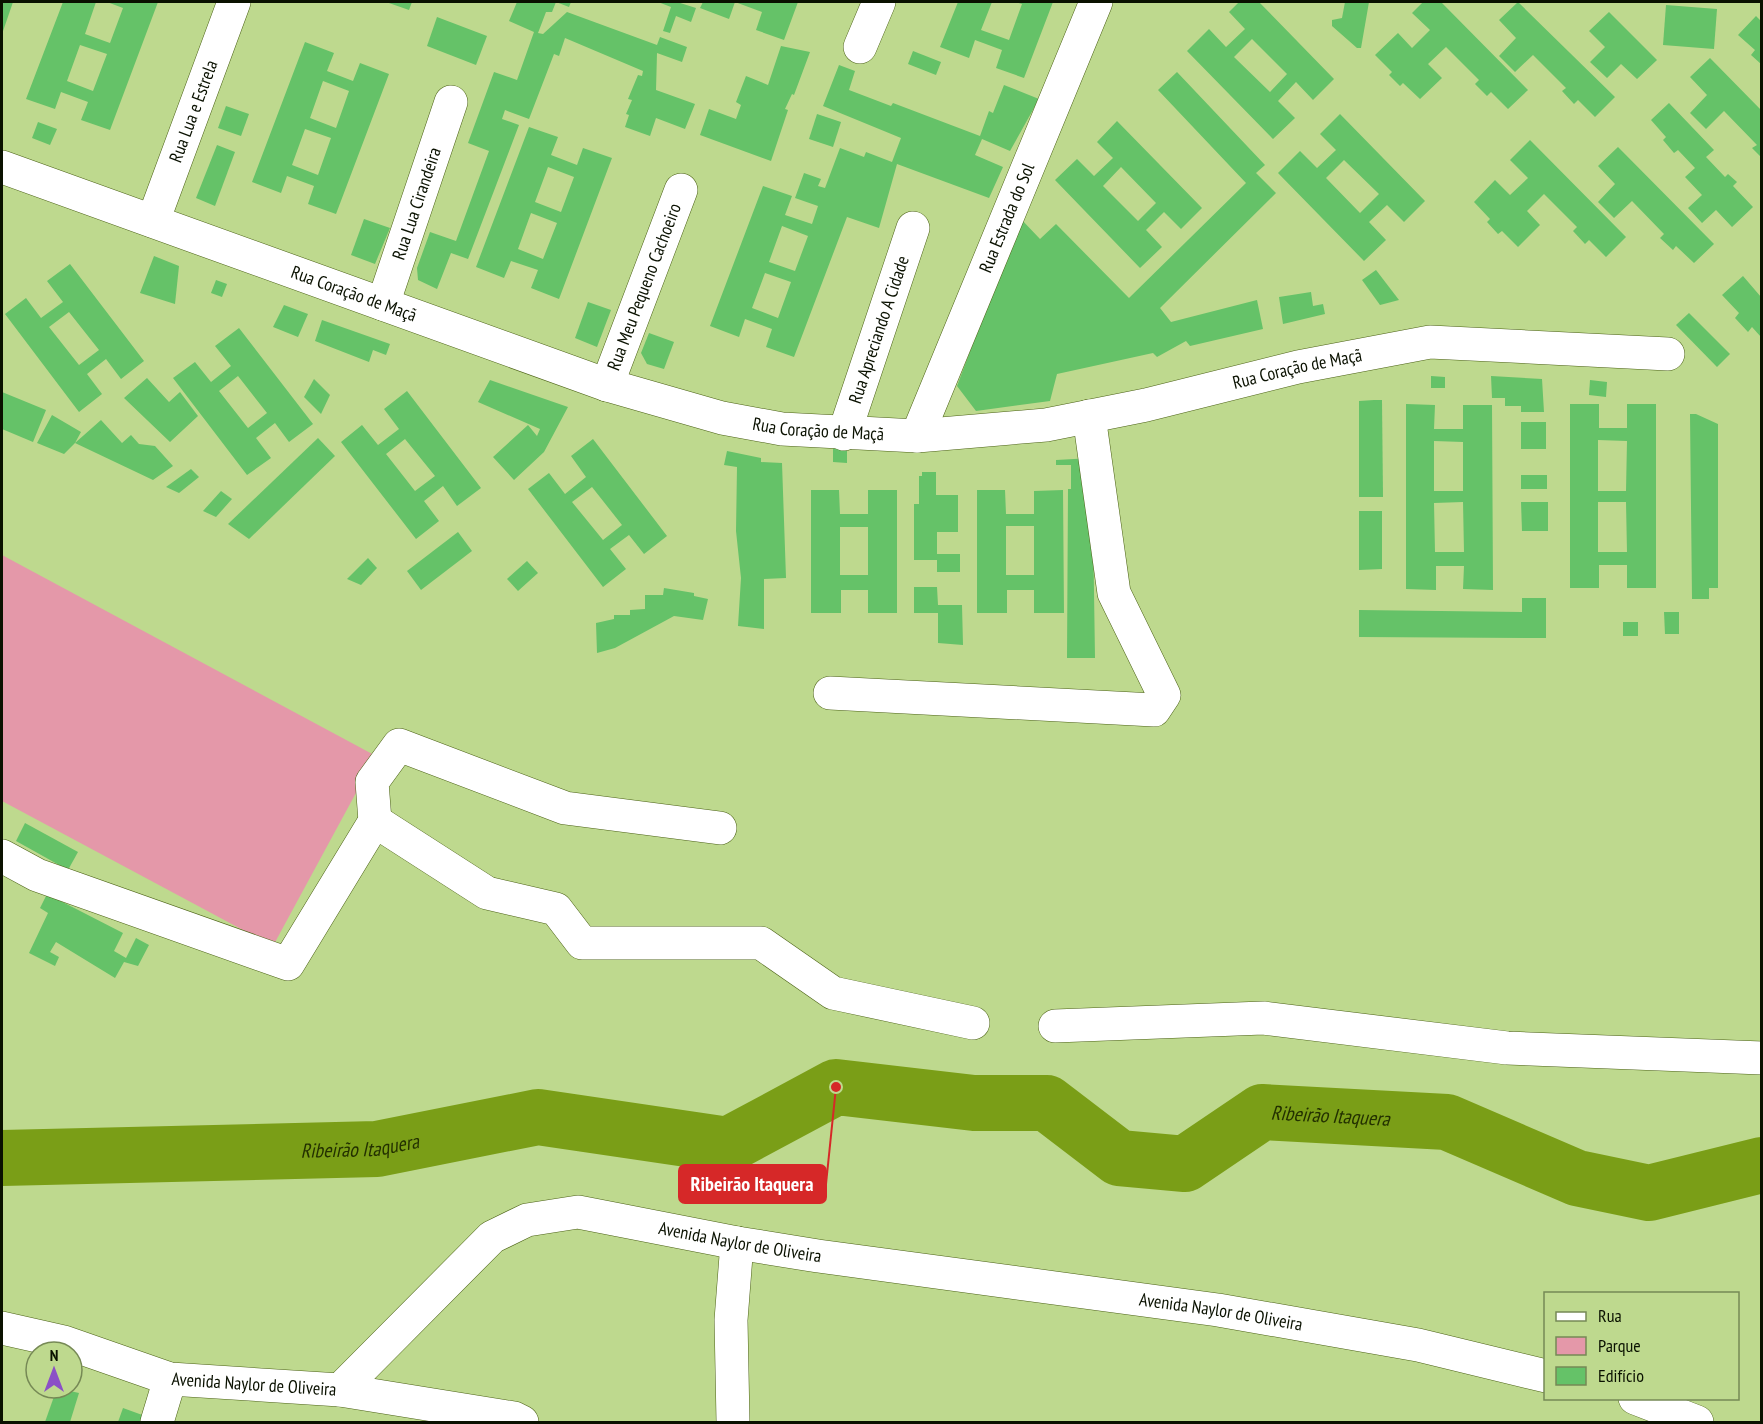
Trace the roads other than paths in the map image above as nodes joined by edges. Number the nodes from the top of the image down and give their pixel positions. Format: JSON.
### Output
{"nodes":[{"id":1,"x":234,"y":2,"type":"edge"},
{"id":2,"x":879,"y":2,"type":"edge"},
{"id":3,"x":1096,"y":2,"type":"edge"},
{"id":4,"x":860,"y":47,"type":"dead end"},
{"id":5,"x":451,"y":102,"type":"dead end"},
{"id":6,"x":2,"y":167,"type":"edge"},
{"id":7,"x":681,"y":190,"type":"dead end"},
{"id":8,"x":153,"y":221,"type":"junction"},
{"id":9,"x":913,"y":228,"type":"dead end"},
{"id":10,"x":383,"y":304,"type":"junction"},
{"id":11,"x":1668,"y":354,"type":"dead end"},
{"id":12,"x":607,"y":385,"type":"junction"},
{"id":13,"x":1089,"y":416,"type":"junction"},
{"id":14,"x":844,"y":434,"type":"junction"},
{"id":15,"x":917,"y":436,"type":"junction"},
{"id":16,"x":830,"y":693,"type":"dead end"},
{"id":17,"x":375,"y":821,"type":"junction"},
{"id":18,"x":720,"y":828,"type":"dead end"},
{"id":19,"x":2,"y":856,"type":"edge"},
{"id":20,"x":973,"y":1023,"type":"dead end"},
{"id":21,"x":1055,"y":1026,"type":"dead end"},
{"id":22,"x":1761,"y":1058,"type":"edge"},
{"id":23,"x":737,"y":1243,"type":"junction"},
{"id":24,"x":2,"y":1328,"type":"edge"},
{"id":25,"x":1544,"y":1376,"type":"edge"},
{"id":26,"x":170,"y":1378,"type":"junction"},
{"id":27,"x":340,"y":1390,"type":"junction"},
{"id":28,"x":1640,"y":1400,"type":"edge"},
{"id":29,"x":158,"y":1422,"type":"edge"},
{"id":30,"x":522,"y":1422,"type":"edge"},
{"id":31,"x":733,"y":1422,"type":"edge"},
{"id":32,"x":1696,"y":1422,"type":"edge"}],
"edges":[{"from":1,"to":8,"type":"street","name":"Rua Lua e Estrela"},
{"from":2,"to":4,"type":"street"},
{"from":3,"to":15,"type":"street","name":"Rua Estrada do Sol"},
{"from":5,"to":10,"type":"street","name":"Rua Lua Cirandeira"},
{"from":6,"to":8,"type":"street","name":"Rua Coração de Maçã"},
{"from":7,"to":12,"type":"street","name":"Rua Meu Pequeno Cachoeiro"},
{"from":8,"to":10,"type":"street","name":"Rua Coração de Maçã"},
{"from":9,"to":14,"type":"street","name":"Rua Apreciando A Cidade"},
{"from":10,"to":12,"type":"street","name":"Rua Coração de Maçã"},
{"from":11,"to":13,"type":"street","name":"Rua Coração de Maçã"},
{"from":12,"to":14,"type":"street","name":"Rua Coração de Maçã"},
{"from":13,"to":15,"type":"street","name":"Rua Coração de Maçã"},
{"from":13,"to":16,"type":"street"},
{"from":14,"to":15,"type":"street","name":"Rua Coração de Maçã"},
{"from":17,"to":18,"type":"street"},
{"from":17,"to":19,"type":"street"},
{"from":17,"to":20,"type":"street"},
{"from":21,"to":22,"type":"street"},
{"from":23,"to":25,"type":"street","name":"Avenida Naylor de Oliveira"},
{"from":23,"to":27,"type":"street","name":"Avenida Naylor de Oliveira"},
{"from":23,"to":31,"type":"street"},
{"from":24,"to":26,"type":"street","name":"Avenida Naylor de Oliveira"},
{"from":26,"to":27,"type":"street","name":"Avenida Naylor de Oliveira"},
{"from":26,"to":29,"type":"street"},
{"from":27,"to":30,"type":"street"},
{"from":28,"to":32,"type":"street"}]}
